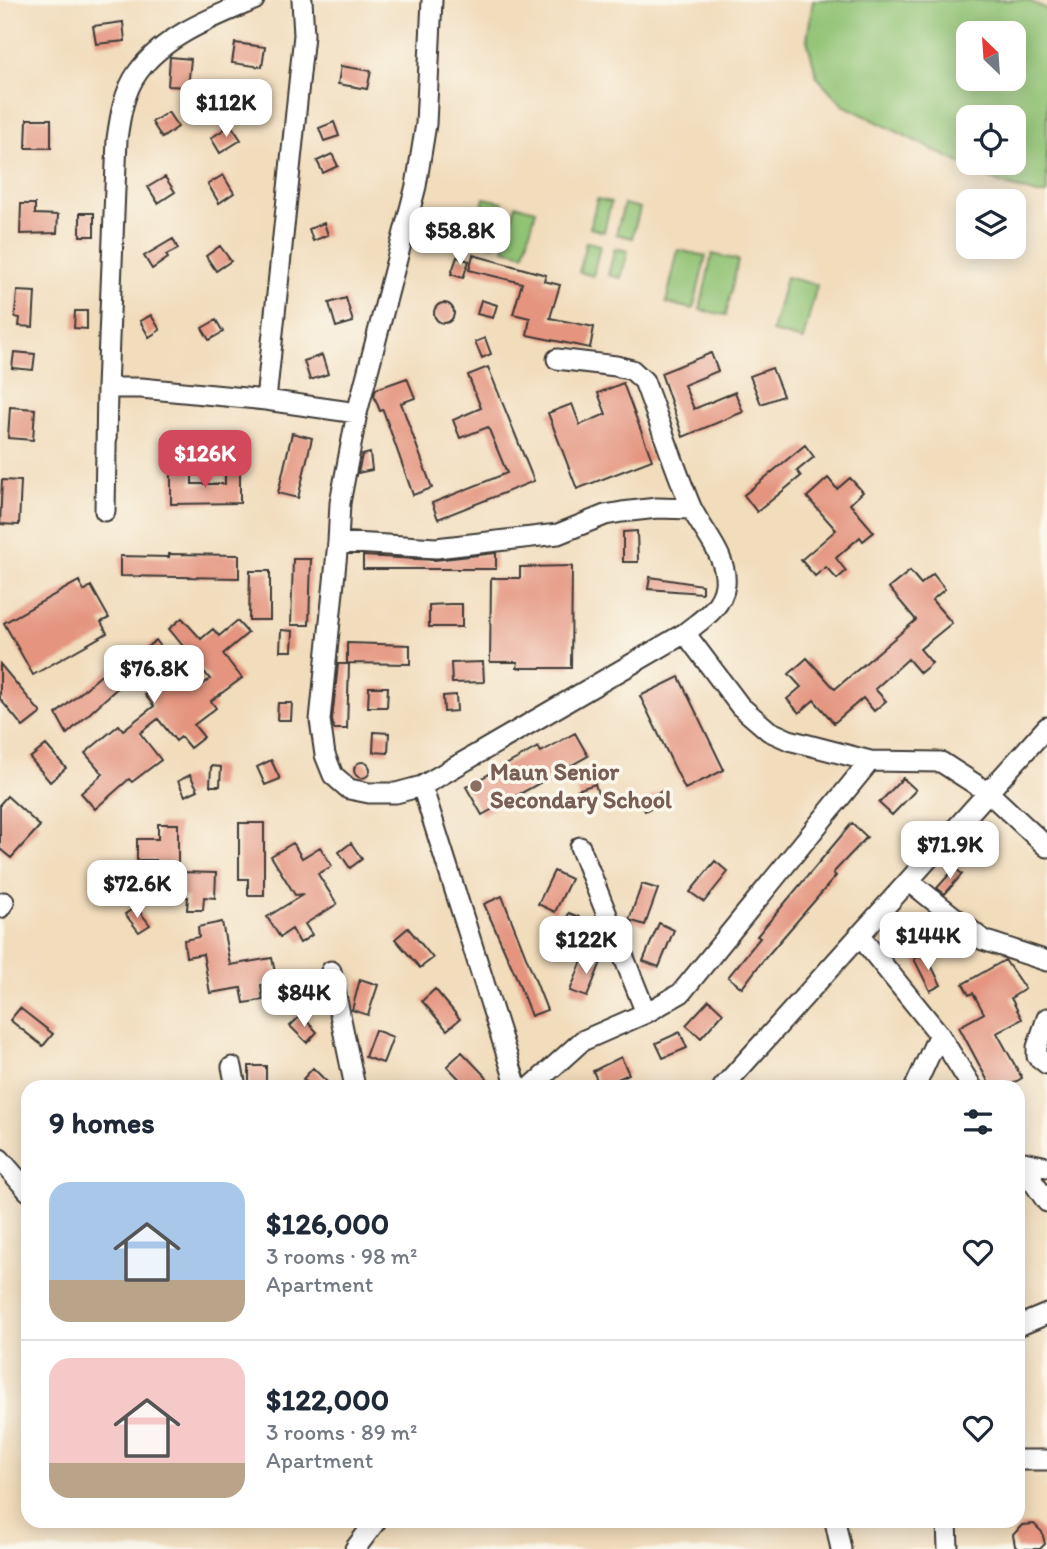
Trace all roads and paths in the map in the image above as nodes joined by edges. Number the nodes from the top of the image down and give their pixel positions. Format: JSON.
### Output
{"nodes":[{"id":1,"x":254,"y":0,"type":"edge"},
{"id":2,"x":302,"y":0,"type":"edge"},
{"id":3,"x":432,"y":0,"type":"edge"},
{"id":4,"x":557,"y":359,"type":"dead end"},
{"id":5,"x":107,"y":388,"type":"junction"},
{"id":6,"x":266,"y":400,"type":"junction"},
{"id":7,"x":357,"y":413,"type":"junction"},
{"id":8,"x":692,"y":509,"type":"junction"},
{"id":9,"x":105,"y":511,"type":"dead end"},
{"id":10,"x":338,"y":541,"type":"junction"},
{"id":11,"x":685,"y":633,"type":"junction"},
{"id":12,"x":1047,"y":727,"type":"edge"},
{"id":13,"x":870,"y":761,"type":"junction"},
{"id":14,"x":422,"y":786,"type":"junction"},
{"id":15,"x":989,"y":793,"type":"junction"},
{"id":16,"x":580,"y":847,"type":"dead end"},
{"id":17,"x":1047,"y":847,"type":"edge"},
{"id":18,"x":909,"y":880,"type":"junction"},
{"id":19,"x":859,"y":935,"type":"junction"},
{"id":20,"x":1047,"y":961,"type":"edge"},
{"id":21,"x":331,"y":971,"type":"dead end"},
{"id":22,"x":646,"y":1013,"type":"junction"},
{"id":23,"x":1047,"y":1018,"type":"edge"},
{"id":24,"x":939,"y":1034,"type":"junction"},
{"id":25,"x":1047,"y":1064,"type":"edge"},
{"id":26,"x":354,"y":1080,"type":"edge"},
{"id":27,"x":515,"y":1080,"type":"edge"},
{"id":28,"x":539,"y":1080,"type":"edge"},
{"id":29,"x":729,"y":1080,"type":"edge"},
{"id":30,"x":918,"y":1080,"type":"edge"},
{"id":31,"x":968,"y":1080,"type":"edge"},
{"id":32,"x":0,"y":1159,"type":"edge"},
{"id":33,"x":1025,"y":1162,"type":"edge"},
{"id":34,"x":1047,"y":1167,"type":"edge"},
{"id":35,"x":1025,"y":1169,"type":"edge"},
{"id":36,"x":21,"y":1183,"type":"edge"},
{"id":37,"x":1047,"y":1202,"type":"edge"},
{"id":38,"x":1047,"y":1314,"type":"edge"},
{"id":39,"x":1025,"y":1323,"type":"edge"},
{"id":40,"x":1025,"y":1460,"type":"edge"},
{"id":41,"x":1047,"y":1460,"type":"edge"},
{"id":42,"x":371,"y":1528,"type":"edge"},
{"id":43,"x":836,"y":1528,"type":"edge"},
{"id":44,"x":947,"y":1528,"type":"edge"},
{"id":45,"x":359,"y":1547,"type":"edge"},
{"id":46,"x":841,"y":1549,"type":"edge"},
{"id":47,"x":948,"y":1549,"type":"edge"}],
"edges":[{"from":1,"to":5,"type":"street"},
{"from":2,"to":6,"type":"street"},
{"from":3,"to":7,"type":"street"},
{"from":4,"to":8,"type":"street"},
{"from":5,"to":6,"type":"street"},
{"from":5,"to":9,"type":"street"},
{"from":6,"to":7,"type":"street"},
{"from":7,"to":10,"type":"street"},
{"from":8,"to":10,"type":"street"},
{"from":8,"to":11,"type":"street"},
{"from":10,"to":14,"type":"street"},
{"from":11,"to":13,"type":"street"},
{"from":11,"to":14,"type":"street"},
{"from":12,"to":15,"type":"street"},
{"from":13,"to":15,"type":"street"},
{"from":13,"to":22,"type":"street"},
{"from":14,"to":27,"type":"street"},
{"from":15,"to":17,"type":"street"},
{"from":15,"to":18,"type":"street"},
{"from":16,"to":22,"type":"street"},
{"from":18,"to":19,"type":"street"},
{"from":18,"to":20,"type":"street"},
{"from":19,"to":24,"type":"street"},
{"from":19,"to":29,"type":"street"},
{"from":21,"to":26,"type":"street"},
{"from":22,"to":28,"type":"street"},
{"from":23,"to":25,"type":"street"},
{"from":24,"to":30,"type":"street"},
{"from":24,"to":31,"type":"street"},
{"from":32,"to":36,"type":"street"},
{"from":33,"to":34,"type":"street"},
{"from":35,"to":37,"type":"street"},
{"from":38,"to":39,"type":"street"},
{"from":40,"to":41,"type":"street"},
{"from":42,"to":45,"type":"street"},
{"from":43,"to":46,"type":"street"},
{"from":44,"to":47,"type":"street"}]}
